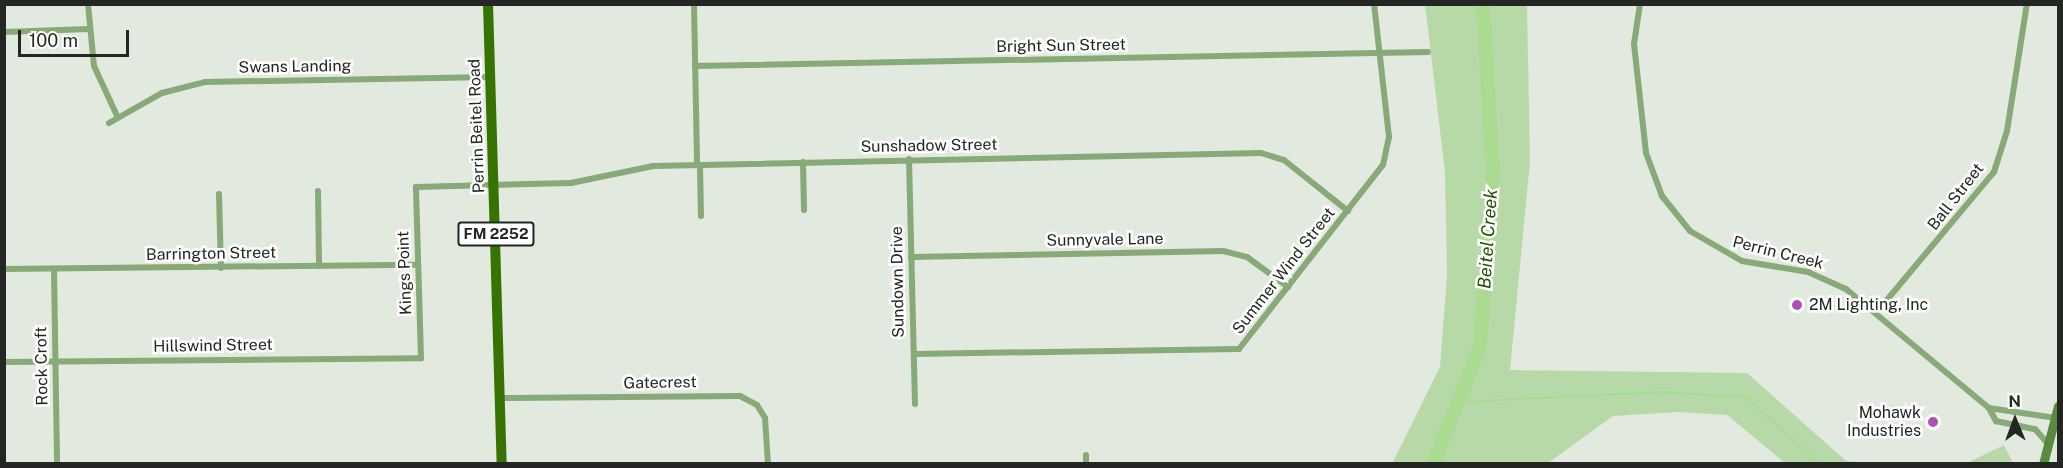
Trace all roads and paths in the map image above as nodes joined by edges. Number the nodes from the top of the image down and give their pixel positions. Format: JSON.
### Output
{"nodes":[{"id":1,"x":88,"y":4,"type":"edge"},
{"id":2,"x":488,"y":4,"type":"edge"},
{"id":3,"x":694,"y":4,"type":"edge"},
{"id":4,"x":1374,"y":4,"type":"edge"},
{"id":5,"x":1640,"y":4,"type":"edge"},
{"id":6,"x":2027,"y":4,"type":"edge"},
{"id":7,"x":89,"y":29,"type":"junction"},
{"id":8,"x":4,"y":32,"type":"edge"},
{"id":9,"x":1428,"y":52,"type":"dead end"},
{"id":10,"x":1379,"y":54,"type":"junction"},
{"id":11,"x":694,"y":66,"type":"junction"},
{"id":12,"x":491,"y":77,"type":"junction"},
{"id":13,"x":118,"y":118,"type":"junction"},
{"id":14,"x":109,"y":123,"type":"dead end"},
{"id":15,"x":909,"y":159,"type":"junction"},
{"id":16,"x":803,"y":162,"type":"junction"},
{"id":17,"x":699,"y":165,"type":"junction"},
{"id":18,"x":494,"y":185,"type":"junction"},
{"id":19,"x":416,"y":188,"type":"joint"},
{"id":20,"x":318,"y":191,"type":"dead end"},
{"id":21,"x":219,"y":194,"type":"dead end"},
{"id":22,"x":804,"y":210,"type":"dead end"},
{"id":23,"x":1348,"y":211,"type":"junction"},
{"id":24,"x":701,"y":216,"type":"dead end"},
{"id":25,"x":911,"y":257,"type":"junction"},
{"id":26,"x":418,"y":265,"type":"junction"},
{"id":27,"x":319,"y":266,"type":"junction"},
{"id":28,"x":221,"y":268,"type":"junction"},
{"id":29,"x":4,"y":269,"type":"edge"},
{"id":30,"x":54,"y":269,"type":"junction"},
{"id":31,"x":1288,"y":287,"type":"junction"},
{"id":32,"x":1876,"y":314,"type":"junction"},
{"id":33,"x":914,"y":354,"type":"junction"},
{"id":34,"x":421,"y":358,"type":"joint"},
{"id":35,"x":56,"y":361,"type":"junction"},
{"id":36,"x":4,"y":362,"type":"edge"},
{"id":37,"x":501,"y":398,"type":"junction"},
{"id":38,"x":915,"y":404,"type":"dead end"},
{"id":39,"x":2058,"y":406,"type":"edge"},
{"id":40,"x":1989,"y":408,"type":"junction"},
{"id":41,"x":2057,"y":418,"type":"edge"},
{"id":42,"x":2048,"y":450,"type":"junction"},
{"id":43,"x":1086,"y":454,"type":"dead end"},
{"id":44,"x":57,"y":464,"type":"edge"},
{"id":45,"x":502,"y":464,"type":"edge"},
{"id":46,"x":768,"y":464,"type":"edge"},
{"id":47,"x":1086,"y":464,"type":"edge"},
{"id":48,"x":2043,"y":464,"type":"edge"}],
"edges":[{"from":1,"to":7,"type":"street"},
{"from":2,"to":12,"type":"main road","name":"Perrin Beitel Road","number":"FM 2252"},
{"from":3,"to":11,"type":"street"},
{"from":4,"to":10,"type":"street","name":"Summer Wind Street"},
{"from":5,"to":32,"type":"street","name":"Perrin Creek"},
{"from":6,"to":32,"type":"street","name":"Ball Street"},
{"from":7,"to":8,"type":"street"},
{"from":7,"to":13,"type":"street"},
{"from":9,"to":10,"type":"street","name":"Bright Sun Street"},
{"from":10,"to":11,"type":"street","name":"Bright Sun Street"},
{"from":10,"to":23,"type":"street","name":"Summer Wind Street"},
{"from":11,"to":17,"type":"street"},
{"from":12,"to":13,"type":"street","name":"Swans Landing"},
{"from":12,"to":18,"type":"main road","name":"Perrin Beitel Road","number":"FM 2252"},
{"from":13,"to":14,"type":"street","name":"Swans Landing"},
{"from":15,"to":16,"type":"street","name":"Sunshadow Street"},
{"from":15,"to":23,"type":"street","name":"Sunshadow Street"},
{"from":15,"to":25,"type":"street","name":"Sundown Drive"},
{"from":16,"to":17,"type":"street","name":"Sunshadow Street"},
{"from":16,"to":22,"type":"street"},
{"from":17,"to":18,"type":"street","name":"Sunshadow Street"},
{"from":17,"to":24,"type":"street"},
{"from":18,"to":19,"type":"street","name":"Sunshadow Street"},
{"from":18,"to":37,"type":"main road","name":"Perrin Beitel Road","number":"FM 2252"},
{"from":19,"to":26,"type":"street","name":"Kings Point"},
{"from":20,"to":27,"type":"street"},
{"from":21,"to":28,"type":"street"},
{"from":23,"to":31,"type":"street","name":"Summer Wind Street"},
{"from":25,"to":31,"type":"street","name":"Sunnyvale Lane"},
{"from":25,"to":33,"type":"street","name":"Sundown Drive"},
{"from":26,"to":27,"type":"street","name":"Barrington Street"},
{"from":26,"to":34,"type":"street","name":"Kings Point"},
{"from":27,"to":28,"type":"street","name":"Barrington Street"},
{"from":28,"to":30,"type":"street","name":"Barrington Street"},
{"from":29,"to":30,"type":"street","name":"Barrington Street"},
{"from":30,"to":35,"type":"street","name":"Rock Croft"},
{"from":31,"to":33,"type":"street","name":"Summer Wind Street"},
{"from":32,"to":40,"type":"street","name":"Perrin Creek"},
{"from":33,"to":38,"type":"street","name":"Sundown Drive"},
{"from":34,"to":35,"type":"street","name":"Hillswind Street"},
{"from":35,"to":36,"type":"street","name":"Hillswind Street"},
{"from":35,"to":44,"type":"street","name":"Rock Croft"},
{"from":37,"to":45,"type":"main road","name":"Perrin Beitel Road","number":"FM 2252"},
{"from":37,"to":46,"type":"street","name":"Gatecrest"},
{"from":39,"to":41,"type":"main road"},
{"from":40,"to":41,"type":"street"},
{"from":40,"to":42,"type":"street","name":"Perrin Creek"},
{"from":41,"to":42,"type":"main road"},
{"from":42,"to":48,"type":"main road"},
{"from":43,"to":47,"type":"street"}]}
